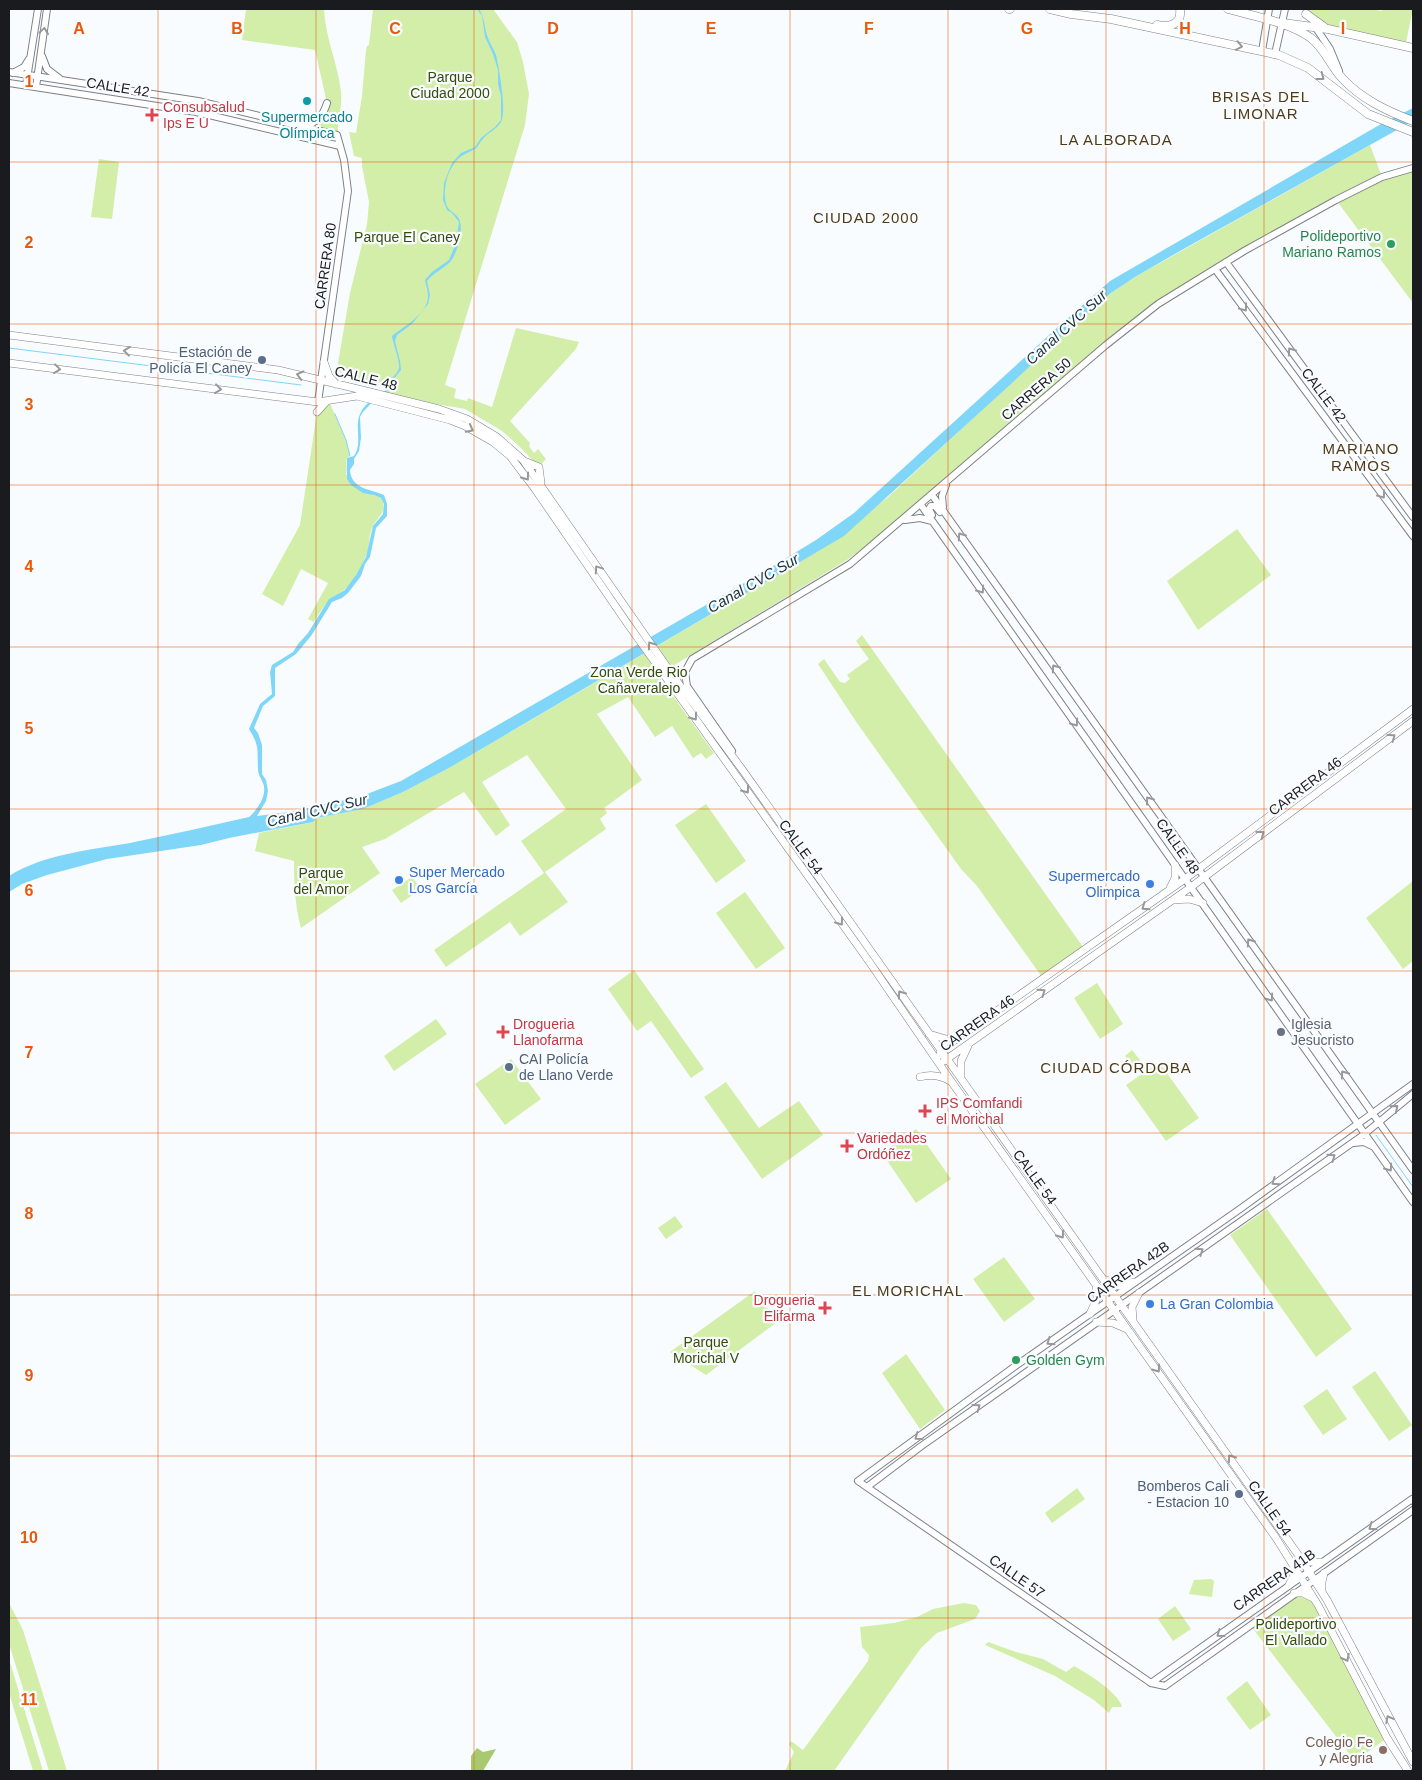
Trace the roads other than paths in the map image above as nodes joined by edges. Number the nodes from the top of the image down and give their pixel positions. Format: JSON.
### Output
{"nodes":[{"id":1,"x":38,"y":9,"type":"edge"},
{"id":2,"x":47,"y":9,"type":"edge"},
{"id":3,"x":1050,"y":9,"type":"edge"},
{"id":4,"x":1180,"y":9,"type":"edge"},
{"id":5,"x":1228,"y":9,"type":"edge"},
{"id":6,"x":1269,"y":9,"type":"edge"},
{"id":7,"x":1285,"y":9,"type":"edge"},
{"id":8,"x":1304,"y":11,"type":"edge"},
{"id":9,"x":1110,"y":19,"type":"junction"},
{"id":10,"x":1268,"y":19,"type":"junction"},
{"id":11,"x":1282,"y":23,"type":"junction"},
{"id":12,"x":1315,"y":27,"type":"junction"},
{"id":13,"x":1328,"y":29,"type":"junction"},
{"id":14,"x":41,"y":47,"type":"junction"},
{"id":15,"x":1413,"y":48,"type":"edge"},
{"id":16,"x":1262,"y":51,"type":"junction"},
{"id":17,"x":1275,"y":54,"type":"junction"},
{"id":18,"x":30,"y":56,"type":"junction"},
{"id":19,"x":10,"y":72,"type":"edge"},
{"id":20,"x":28,"y":75,"type":"junction"},
{"id":21,"x":37,"y":76,"type":"junction"},
{"id":22,"x":1341,"y":77,"type":"junction"},
{"id":23,"x":66,"y":81,"type":"junction"},
{"id":24,"x":9,"y":83,"type":"edge"},
{"id":25,"x":26,"y":86,"type":"junction"},
{"id":26,"x":36,"y":87,"type":"junction"},
{"id":27,"x":327,"y":103,"type":"dead end"},
{"id":28,"x":1413,"y":121,"type":"edge"},
{"id":29,"x":302,"y":127,"type":"junction"},
{"id":30,"x":1410,"y":131,"type":"edge"},
{"id":31,"x":337,"y":135,"type":"joint"},
{"id":32,"x":340,"y":146,"type":"junction"},
{"id":33,"x":1413,"y":168,"type":"edge"},
{"id":34,"x":1226,"y":262,"type":"junction"},
{"id":35,"x":1215,"y":268,"type":"junction"},
{"id":36,"x":9,"y":336,"type":"edge"},
{"id":37,"x":324,"y":362,"type":"junction"},
{"id":38,"x":9,"y":363,"type":"edge"},
{"id":39,"x":321,"y":380,"type":"junction"},
{"id":40,"x":336,"y":384,"type":"junction"},
{"id":41,"x":357,"y":392,"type":"junction"},
{"id":42,"x":329,"y":401,"type":"junction"},
{"id":43,"x":318,"y":402,"type":"junction"},
{"id":44,"x":316,"y":412,"type":"dead end"},
{"id":45,"x":495,"y":440,"type":"junction"},
{"id":46,"x":948,"y":482,"type":"junction"},
{"id":47,"x":932,"y":495,"type":"junction"},
{"id":48,"x":921,"y":505,"type":"junction"},
{"id":49,"x":944,"y":511,"type":"junction"},
{"id":50,"x":1413,"y":517,"type":"edge"},
{"id":51,"x":950,"y":520,"type":"junction"},
{"id":52,"x":899,"y":523,"type":"junction"},
{"id":53,"x":935,"y":525,"type":"junction"},
{"id":54,"x":1413,"y":536,"type":"edge"},
{"id":55,"x":622,"y":610,"type":"junction"},
{"id":56,"x":672,"y":682,"type":"junction"},
{"id":57,"x":687,"y":686,"type":"joint"},
{"id":58,"x":1413,"y":709,"type":"edge"},
{"id":59,"x":1413,"y":721,"type":"edge"},
{"id":60,"x":744,"y":772,"type":"junction"},
{"id":61,"x":1175,"y":865,"type":"junction"},
{"id":62,"x":1198,"y":869,"type":"junction"},
{"id":63,"x":1204,"y":877,"type":"junction"},
{"id":64,"x":1185,"y":879,"type":"junction"},
{"id":65,"x":1191,"y":887,"type":"junction"},
{"id":66,"x":1168,"y":890,"type":"junction"},
{"id":67,"x":1173,"y":900,"type":"junction"},
{"id":68,"x":1203,"y":903,"type":"junction"},
{"id":69,"x":999,"y":1011,"type":"junction"},
{"id":70,"x":1005,"y":1019,"type":"junction"},
{"id":71,"x":929,"y":1034,"type":"junction"},
{"id":72,"x":963,"y":1035,"type":"junction"},
{"id":73,"x":969,"y":1044,"type":"junction"},
{"id":74,"x":941,"y":1050,"type":"junction"},
{"id":75,"x":948,"y":1059,"type":"junction"},
{"id":76,"x":939,"y":1063,"type":"junction"},
{"id":77,"x":961,"y":1077,"type":"junction"},
{"id":78,"x":920,"y":1078,"type":"dead end"},
{"id":79,"x":951,"y":1082,"type":"junction"},
{"id":80,"x":1413,"y":1084,"type":"edge"},
{"id":81,"x":1413,"y":1094,"type":"edge"},
{"id":82,"x":1347,"y":1109,"type":"junction"},
{"id":83,"x":1373,"y":1114,"type":"junction"},
{"id":84,"x":1378,"y":1122,"type":"junction"},
{"id":85,"x":1358,"y":1124,"type":"junction"},
{"id":86,"x":1365,"y":1133,"type":"junction"},
{"id":87,"x":1345,"y":1134,"type":"junction"},
{"id":88,"x":1352,"y":1143,"type":"junction"},
{"id":89,"x":1376,"y":1148,"type":"junction"},
{"id":90,"x":1413,"y":1170,"type":"edge"},
{"id":91,"x":1413,"y":1202,"type":"edge"},
{"id":92,"x":1148,"y":1272,"type":"junction"},
{"id":93,"x":1091,"y":1276,"type":"junction"},
{"id":94,"x":1103,"y":1278,"type":"junction"},
{"id":95,"x":1134,"y":1282,"type":"junction"},
{"id":96,"x":1154,"y":1284,"type":"junction"},
{"id":97,"x":1139,"y":1293,"type":"junction"},
{"id":98,"x":1116,"y":1296,"type":"junction"},
{"id":99,"x":1108,"y":1301,"type":"junction"},
{"id":100,"x":1122,"y":1305,"type":"junction"},
{"id":101,"x":1115,"y":1310,"type":"junction"},
{"id":102,"x":1090,"y":1314,"type":"junction"},
{"id":103,"x":1096,"y":1322,"type":"junction"},
{"id":104,"x":1136,"y":1326,"type":"junction"},
{"id":105,"x":1128,"y":1330,"type":"junction"},
{"id":106,"x":858,"y":1481,"type":"joint"},
{"id":107,"x":867,"y":1486,"type":"junction"},
{"id":108,"x":1413,"y":1500,"type":"edge"},
{"id":109,"x":1413,"y":1510,"type":"edge"},
{"id":110,"x":1299,"y":1556,"type":"junction"},
{"id":111,"x":1292,"y":1562,"type":"junction"},
{"id":112,"x":1321,"y":1562,"type":"junction"},
{"id":113,"x":1308,"y":1571,"type":"junction"},
{"id":114,"x":1324,"y":1573,"type":"junction"},
{"id":115,"x":1301,"y":1577,"type":"junction"},
{"id":116,"x":1314,"y":1580,"type":"junction"},
{"id":117,"x":1289,"y":1585,"type":"junction"},
{"id":118,"x":1306,"y":1585,"type":"junction"},
{"id":119,"x":1322,"y":1592,"type":"junction"},
{"id":120,"x":1294,"y":1593,"type":"junction"},
{"id":121,"x":1327,"y":1600,"type":"junction"},
{"id":122,"x":1316,"y":1602,"type":"junction"},
{"id":123,"x":1151,"y":1683,"type":"junction"},
{"id":124,"x":1165,"y":1686,"type":"joint"},
{"id":125,"x":1413,"y":1762,"type":"edge"},
{"id":126,"x":1408,"y":1771,"type":"edge"}],
"edges":[{"from":1,"to":18,"type":"street"},
{"from":14,"to":2,"type":"street","one_way":true},
{"from":3,"to":9,"type":"main road"},
{"from":4,"to":9,"type":"main road"},
{"from":5,"to":10,"type":"main road"},
{"from":6,"to":10,"type":"street"},
{"from":7,"to":11,"type":"street"},
{"from":8,"to":12,"type":"street"},
{"from":8,"to":13,"type":"main road"},
{"from":9,"to":16,"type":"main road","one_way":true},
{"from":10,"to":11,"type":"main road"},
{"from":10,"to":16,"type":"street"},
{"from":11,"to":12,"type":"main road"},
{"from":11,"to":17,"type":"street"},
{"from":11,"to":22,"type":"main road"},
{"from":12,"to":13,"type":"main road"},
{"from":12,"to":22,"type":"street"},
{"from":13,"to":15,"type":"main road"},
{"from":14,"to":21,"type":"street"},
{"from":14,"to":23,"type":"street"},
{"from":16,"to":17,"type":"main road"},
{"from":17,"to":30,"type":"main road","one_way":true},
{"from":18,"to":19,"type":"street"},
{"from":18,"to":20,"type":"street"},
{"from":19,"to":20,"type":"street","name":"CALLE 42"},
{"from":20,"to":21,"type":"street","name":"CALLE 42"},
{"from":20,"to":25,"type":"street"},
{"from":21,"to":23,"type":"street","name":"CALLE 42"},
{"from":21,"to":26,"type":"street"},
{"from":22,"to":28,"type":"main road"},
{"from":23,"to":29,"type":"street","name":"CALLE 42"},
{"from":24,"to":25,"type":"street","name":"CALLE 42"},
{"from":25,"to":26,"type":"street","name":"CALLE 42"},
{"from":26,"to":32,"type":"street","name":"CALLE 42"},
{"from":27,"to":29,"type":"street"},
{"from":29,"to":31,"type":"street","name":"CALLE 42"},
{"from":31,"to":32,"type":"street","name":"CARRERA 80"},
{"from":32,"to":37,"type":"street","name":"CARRERA 80"},
{"from":33,"to":34,"type":"street","name":"CARRERA 50"},
{"from":34,"to":35,"type":"street","name":"CARRERA 50"},
{"from":50,"to":34,"type":"street","name":"CALLE 42","one_way":true},
{"from":35,"to":46,"type":"street","name":"CARRERA 50"},
{"from":35,"to":54,"type":"street","name":"CALLE 42","one_way":true},
{"from":39,"to":36,"type":"main road","name":"CALLE 48","one_way":true},
{"from":37,"to":39,"type":"street","name":"CARRERA 80"},
{"from":37,"to":40,"type":"main road"},
{"from":38,"to":43,"type":"main road","name":"CALLE 48","one_way":true},
{"from":39,"to":40,"type":"main road","name":"CALLE 48"},
{"from":39,"to":43,"type":"street","name":"CARRERA 80"},
{"from":40,"to":41,"type":"main road","name":"CALLE 48"},
{"from":41,"to":42,"type":"main road","name":"CALLE 48"},
{"from":41,"to":45,"type":"main road","name":"CALLE 48"},
{"from":42,"to":43,"type":"main road","name":"CALLE 48"},
{"from":42,"to":44,"type":"main road"},
{"from":45,"to":55,"type":"main road","name":"CALLE 48","one_way":true},
{"from":55,"to":45,"type":"main road","name":"CALLE 48","one_way":true},
{"from":46,"to":47,"type":"street","name":"CARRERA 50"},
{"from":46,"to":49,"type":"street"},
{"from":47,"to":48,"type":"street","name":"CARRERA 50"},
{"from":47,"to":49,"type":"street","name":"CALLE 48"},
{"from":48,"to":52,"type":"street","name":"CARRERA 50"},
{"from":48,"to":53,"type":"street","name":"CALLE 48"},
{"from":49,"to":51,"type":"street","name":"CALLE 48"},
{"from":51,"to":53,"type":"street"},
{"from":62,"to":51,"type":"street","name":"CALLE 48","one_way":true},
{"from":52,"to":53,"type":"street"},
{"from":52,"to":57,"type":"street","name":"CARRERA 50"},
{"from":53,"to":61,"type":"street","name":"CALLE 48","one_way":true},
{"from":55,"to":56,"type":"main road","name":"CALLE 54"},
{"from":56,"to":60,"type":"main road","name":"CALLE 54"},
{"from":56,"to":76,"type":"main road","name":"CALLE 54","one_way":true},
{"from":57,"to":60,"type":"street","name":"CALLE 54"},
{"from":58,"to":62,"type":"main road","name":"CARRERA 46"},
{"from":63,"to":59,"type":"main road","name":"CARRERA 46","one_way":true},
{"from":71,"to":60,"type":"main road","name":"CALLE 54","one_way":true},
{"from":61,"to":64,"type":"street","name":"CALLE 48"},
{"from":61,"to":66,"type":"main road"},
{"from":62,"to":63,"type":"street","name":"CALLE 48"},
{"from":62,"to":64,"type":"main road","name":"CARRERA 46"},
{"from":63,"to":65,"type":"main road","name":"CARRERA 46"},
{"from":83,"to":63,"type":"street","name":"CALLE 48","one_way":true},
{"from":64,"to":65,"type":"street","name":"CALLE 48"},
{"from":64,"to":66,"type":"main road","name":"CARRERA 46"},
{"from":65,"to":67,"type":"main road","name":"CARRERA 46"},
{"from":65,"to":68,"type":"street","name":"CALLE 48"},
{"from":66,"to":69,"type":"main road","name":"CARRERA 46","one_way":true},
{"from":67,"to":68,"type":"main road"},
{"from":70,"to":67,"type":"main road","name":"CARRERA 46","one_way":true},
{"from":68,"to":82,"type":"street","name":"CALLE 48","one_way":true},
{"from":69,"to":70,"type":"main road"},
{"from":69,"to":72,"type":"main road","name":"CARRERA 46"},
{"from":70,"to":73,"type":"main road","name":"CARRERA 46"},
{"from":71,"to":72,"type":"main road"},
{"from":71,"to":74,"type":"main road","name":"CALLE 54"},
{"from":72,"to":74,"type":"main road","name":"CARRERA 46"},
{"from":73,"to":75,"type":"main road","name":"CARRERA 46"},
{"from":73,"to":77,"type":"main road"},
{"from":74,"to":75,"type":"main road","name":"CALLE 54"},
{"from":74,"to":76,"type":"main road","name":"CARRERA 46"},
{"from":75,"to":76,"type":"main road","name":"CARRERA 46"},
{"from":75,"to":77,"type":"main road","name":"CALLE 54"},
{"from":76,"to":79,"type":"main road","name":"CALLE 54"},
{"from":77,"to":94,"type":"main road","name":"CALLE 54"},
{"from":78,"to":79,"type":"main road"},
{"from":79,"to":93,"type":"main road","name":"CALLE 54","one_way":true},
{"from":80,"to":83,"type":"street","name":"CARRERA 42B"},
{"from":84,"to":81,"type":"street","name":"CARRERA 42B","one_way":true},
{"from":82,"to":85,"type":"street","name":"CALLE 48"},
{"from":82,"to":87,"type":"street"},
{"from":83,"to":84,"type":"street","name":"CALLE 48"},
{"from":83,"to":85,"type":"street","name":"CARRERA 42B"},
{"from":84,"to":86,"type":"street","name":"CARRERA 42B"},
{"from":84,"to":90,"type":"street","name":"CALLE 48"},
{"from":85,"to":86,"type":"street","name":"CALLE 48"},
{"from":85,"to":87,"type":"street","name":"CARRERA 42B"},
{"from":86,"to":88,"type":"street","name":"CARRERA 42B"},
{"from":86,"to":89,"type":"street","name":"CALLE 48"},
{"from":87,"to":92,"type":"street","name":"CARRERA 42B","one_way":true},
{"from":88,"to":89,"type":"street"},
{"from":96,"to":88,"type":"street","name":"CARRERA 42B","one_way":true},
{"from":89,"to":91,"type":"street","name":"CALLE 48","one_way":true},
{"from":92,"to":95,"type":"street","name":"CARRERA 42B"},
{"from":92,"to":96,"type":"street"},
{"from":93,"to":99,"type":"main road","name":"CALLE 54"},
{"from":93,"to":102,"type":"main road"},
{"from":94,"to":95,"type":"main road"},
{"from":94,"to":98,"type":"main road","name":"CALLE 54"},
{"from":95,"to":98,"type":"street","name":"CARRERA 42B"},
{"from":96,"to":97,"type":"street","name":"CARRERA 42B"},
{"from":97,"to":100,"type":"street","name":"CARRERA 42B"},
{"from":97,"to":104,"type":"main road"},
{"from":98,"to":99,"type":"street","name":"CARRERA 42B"},
{"from":98,"to":100,"type":"main road","name":"CALLE 54"},
{"from":99,"to":101,"type":"main road","name":"CALLE 54"},
{"from":99,"to":102,"type":"street","name":"CARRERA 42B"},
{"from":100,"to":101,"type":"street","name":"CARRERA 42B"},
{"from":100,"to":104,"type":"main road","name":"CALLE 54"},
{"from":101,"to":103,"type":"street","name":"CARRERA 42B"},
{"from":101,"to":105,"type":"main road","name":"CALLE 54"},
{"from":102,"to":106,"type":"street","name":"CARRERA 42B","one_way":true},
{"from":103,"to":105,"type":"main road"},
{"from":107,"to":103,"type":"street","name":"CARRERA 42B","one_way":true},
{"from":110,"to":104,"type":"main road","name":"CALLE 54","one_way":true},
{"from":105,"to":111,"type":"main road","name":"CALLE 54","one_way":true},
{"from":106,"to":107,"type":"street","name":"CALLE 57"},
{"from":107,"to":123,"type":"street","name":"CALLE 57"},
{"from":108,"to":112,"type":"street","name":"CARRERA 41B","one_way":true},
{"from":109,"to":114,"type":"street","name":"CARRERA 41B"},
{"from":110,"to":112,"type":"main road"},
{"from":110,"to":113,"type":"main road","name":"CALLE 54"},
{"from":111,"to":115,"type":"main road","name":"CALLE 54"},
{"from":111,"to":117,"type":"main road"},
{"from":112,"to":113,"type":"street","name":"CARRERA 41B"},
{"from":113,"to":115,"type":"street","name":"CARRERA 41B"},
{"from":113,"to":116,"type":"main road","name":"CALLE 54"},
{"from":114,"to":116,"type":"street","name":"CARRERA 41B"},
{"from":114,"to":119,"type":"main road"},
{"from":115,"to":117,"type":"street","name":"CARRERA 41B"},
{"from":115,"to":118,"type":"main road","name":"CALLE 54"},
{"from":116,"to":118,"type":"street","name":"CARRERA 41B"},
{"from":116,"to":119,"type":"main road","name":"CALLE 54"},
{"from":117,"to":123,"type":"street","name":"CARRERA 41B","one_way":true},
{"from":118,"to":120,"type":"street","name":"CARRERA 41B"},
{"from":118,"to":122,"type":"main road","name":"CALLE 54"},
{"from":119,"to":121,"type":"main road","name":"CALLE 54"},
{"from":120,"to":122,"type":"main road"},
{"from":120,"to":124,"type":"street","name":"CARRERA 41B"},
{"from":121,"to":122,"type":"main road"},
{"from":125,"to":121,"type":"main road","name":"CALLE 54","one_way":true},
{"from":122,"to":126,"type":"main road","name":"CALLE 54","one_way":true},
{"from":123,"to":124,"type":"street","name":"CALLE 57"}]}
